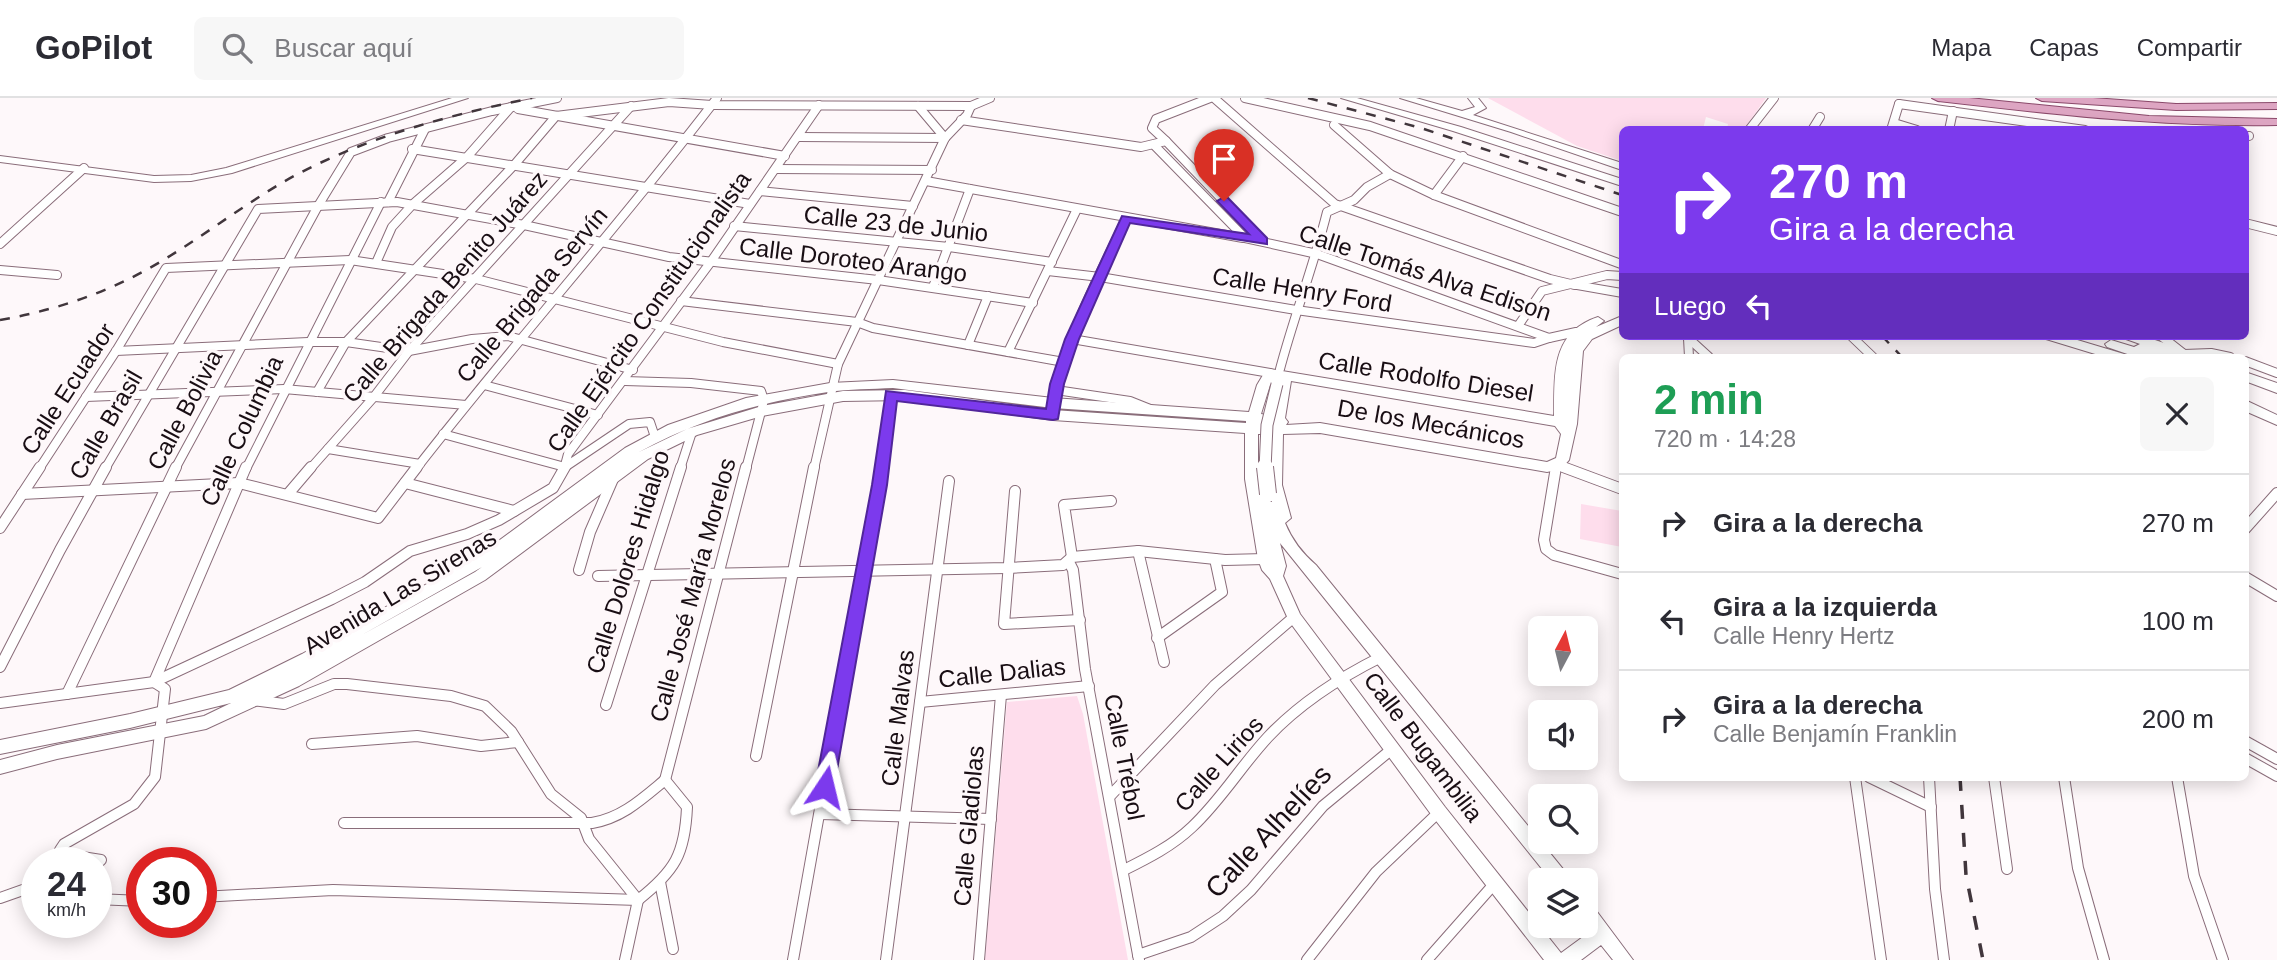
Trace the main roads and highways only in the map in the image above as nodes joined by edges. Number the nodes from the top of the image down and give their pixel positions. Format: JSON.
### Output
{"nodes":[{"id":1,"x":464,"y":98,"type":"edge"},
{"id":2,"x":1346,"y":98,"type":"edge"},
{"id":3,"x":1363,"y":98,"type":"edge"},
{"id":4,"x":1405,"y":98,"type":"edge"},
{"id":5,"x":1473,"y":98,"type":"edge"},
{"id":6,"x":1938,"y":98,"type":"edge"},
{"id":7,"x":2042,"y":98,"type":"edge"},
{"id":8,"x":2277,"y":106,"type":"edge"},
{"id":9,"x":1465,"y":114,"type":"junction"},
{"id":10,"x":2277,"y":122,"type":"edge"},
{"id":11,"x":0,"y":159,"type":"edge"},
{"id":12,"x":1619,"y":166,"type":"edge"},
{"id":13,"x":1619,"y":179,"type":"edge"},
{"id":14,"x":1619,"y":179,"type":"edge"},
{"id":15,"x":1575,"y":285,"type":"road end"},
{"id":16,"x":1619,"y":292,"type":"edge"},
{"id":17,"x":1619,"y":315,"type":"edge"},
{"id":18,"x":1619,"y":321,"type":"edge"},
{"id":19,"x":1582,"y":334,"type":"junction"},
{"id":20,"x":2063,"y":340,"type":"edge"},
{"id":21,"x":2096,"y":340,"type":"edge"},
{"id":22,"x":2113,"y":340,"type":"edge"},
{"id":23,"x":2142,"y":340,"type":"edge"},
{"id":24,"x":2110,"y":354,"type":"edge"},
{"id":25,"x":2140,"y":354,"type":"edge"},
{"id":26,"x":2157,"y":354,"type":"edge"},
{"id":27,"x":2185,"y":354,"type":"edge"},
{"id":28,"x":1276,"y":376,"type":"junction"},
{"id":29,"x":2249,"y":378,"type":"edge"},
{"id":30,"x":2249,"y":386,"type":"edge"},
{"id":31,"x":2277,"y":388,"type":"edge"},
{"id":32,"x":829,"y":393,"type":"junction"},
{"id":33,"x":2277,"y":397,"type":"edge"},
{"id":34,"x":2249,"y":399,"type":"edge"},
{"id":35,"x":1054,"y":403,"type":"junction"},
{"id":36,"x":763,"y":405,"type":"junction"},
{"id":37,"x":2249,"y":407,"type":"edge"},
{"id":38,"x":2277,"y":411,"type":"edge"},
{"id":39,"x":2277,"y":420,"type":"edge"},
{"id":40,"x":1252,"y":422,"type":"junction"},
{"id":41,"x":1565,"y":423,"type":"junction"},
{"id":42,"x":1276,"y":426,"type":"junction"},
{"id":43,"x":1251,"y":449,"type":"junction"},
{"id":44,"x":1274,"y":450,"type":"junction"},
{"id":45,"x":1270,"y":557,"type":"junction"},
{"id":46,"x":1311,"y":569,"type":"junction"},
{"id":47,"x":0,"y":747,"type":"edge"},
{"id":48,"x":0,"y":767,"type":"edge"},
{"id":49,"x":1551,"y":868,"type":"edge"},
{"id":50,"x":1598,"y":927,"type":"edge"},
{"id":51,"x":1603,"y":933,"type":"junction"},
{"id":52,"x":1622,"y":959,"type":"edge"},
{"id":53,"x":1556,"y":960,"type":"edge"},
{"id":54,"x":1566,"y":960,"type":"edge"}],
"edges":[{"from":1,"to":11,"type":"main road"},
{"from":2,"to":13,"type":"main road"},
{"from":3,"to":14,"type":"main road"},
{"from":4,"to":9,"type":"main road"},
{"from":5,"to":9,"type":"main road"},
{"from":6,"to":10,"type":"main road"},
{"from":7,"to":8,"type":"main road"},
{"from":9,"to":12,"type":"main road"},
{"from":15,"to":16,"type":"main road"},
{"from":17,"to":19,"type":"main road"},
{"from":18,"to":19,"type":"main road"},
{"from":19,"to":41,"type":"main road"},
{"from":20,"to":24,"type":"main road"},
{"from":21,"to":25,"type":"main road"},
{"from":22,"to":26,"type":"main road"},
{"from":23,"to":27,"type":"main road"},
{"from":28,"to":40,"type":"main road"},
{"from":28,"to":41,"type":"main road","name":"Calle Rodolfo Diesel"},
{"from":28,"to":42,"type":"main road"},
{"from":28,"to":45,"type":"main road","bridge":true},
{"from":28,"to":46,"type":"main road","name":"Calle Bugambilia","bridge":true},
{"from":29,"to":31,"type":"main road"},
{"from":30,"to":33,"type":"main road"},
{"from":32,"to":35,"type":"main road"},
{"from":32,"to":35,"type":"main road"},
{"from":32,"to":36,"type":"main road"},
{"from":34,"to":38,"type":"main road"},
{"from":35,"to":40,"type":"main road"},
{"from":35,"to":40,"type":"main road"},
{"from":36,"to":47,"type":"main road","name":"Avenida Las Sirenas"},
{"from":36,"to":48,"type":"main road","name":"Avenida Las Sirenas"},
{"from":37,"to":39,"type":"main road"},
{"from":40,"to":42,"type":"main road","name":"De los Mecánicos"},
{"from":40,"to":43,"type":"main road"},
{"from":41,"to":42,"type":"main road","name":"De los Mecánicos"},
{"from":42,"to":44,"type":"main road"},
{"from":43,"to":44,"type":"main road"},
{"from":43,"to":45,"type":"main road"},
{"from":44,"to":46,"type":"main road"},
{"from":45,"to":53,"type":"main road","name":"Calle Bugambilia"},
{"from":46,"to":49,"type":"main road","name":"Calle Bugambilia"},
{"from":50,"to":51,"type":"main road"},
{"from":51,"to":52,"type":"main road"},
{"from":51,"to":54,"type":"main road"}]}
